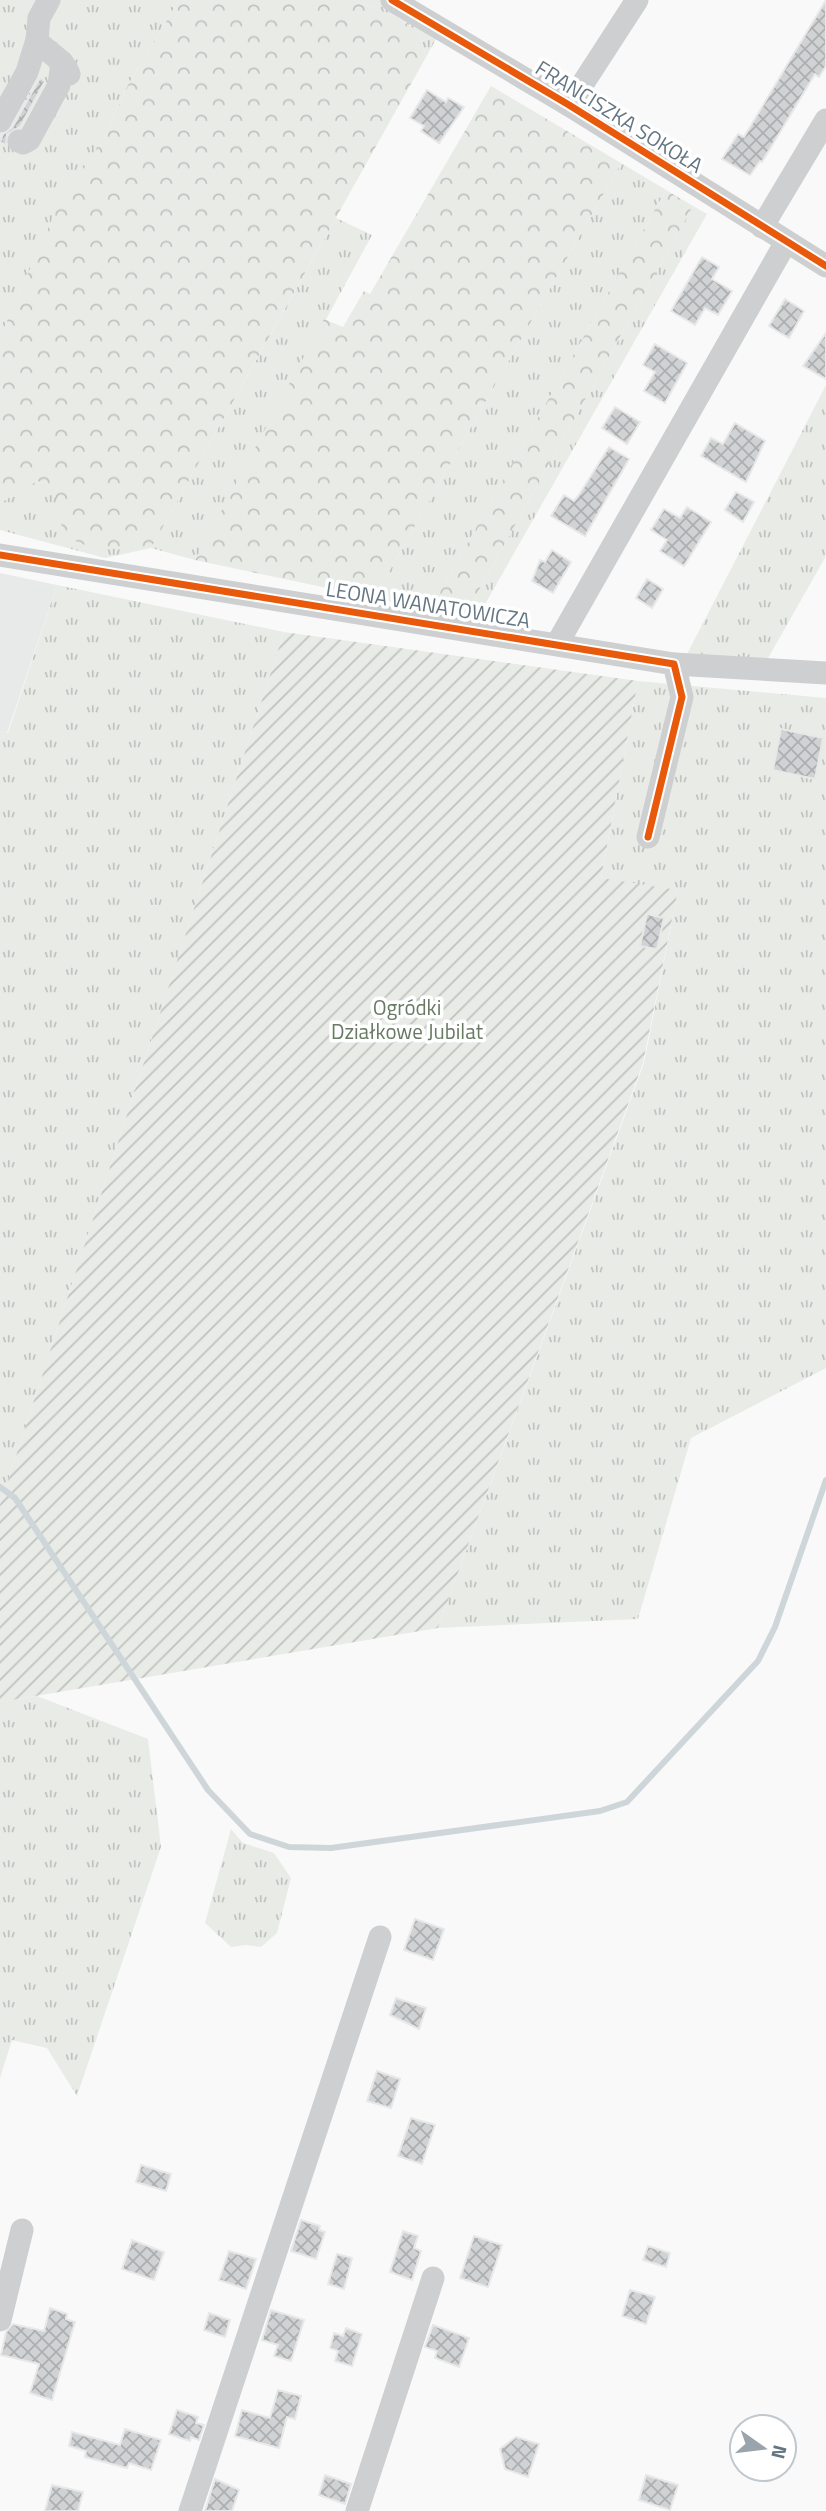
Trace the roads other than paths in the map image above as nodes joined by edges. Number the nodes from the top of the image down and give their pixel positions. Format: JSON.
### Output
{"nodes":[{"id":1,"x":49,"y":0,"type":"edge"},
{"id":2,"x":392,"y":0,"type":"edge"},
{"id":3,"x":636,"y":0,"type":"edge"},
{"id":4,"x":37,"y":40,"type":"junction"},
{"id":5,"x":569,"y":105,"type":"junction"},
{"id":6,"x":826,"y":120,"type":"edge"},
{"id":7,"x":6,"y":131,"type":"edge"},
{"id":8,"x":762,"y":227,"type":"junction"},
{"id":9,"x":786,"y":242,"type":"junction"},
{"id":10,"x":826,"y":266,"type":"edge"},
{"id":11,"x":0,"y":555,"type":"edge"},
{"id":12,"x":557,"y":644,"type":"junction"},
{"id":13,"x":674,"y":664,"type":"junction"},
{"id":14,"x":826,"y":673,"type":"edge"},
{"id":15,"x":648,"y":837,"type":"dead end"},
{"id":16,"x":380,"y":1937,"type":"dead end"},
{"id":17,"x":22,"y":2230,"type":"dead end"},
{"id":18,"x":433,"y":2278,"type":"dead end"},
{"id":19,"x":0,"y":2320,"type":"edge"},
{"id":20,"x":190,"y":2511,"type":"edge"},
{"id":21,"x":357,"y":2511,"type":"edge"}],
"edges":[{"from":1,"to":4,"type":"street"},
{"from":2,"to":5,"type":"street","name":"FRANCISZKA SOKOŁA"},
{"from":3,"to":5,"type":"street"},
{"from":4,"to":7,"type":"street"},
{"from":4,"to":7,"type":"street"},
{"from":5,"to":8,"type":"street","name":"FRANCISZKA SOKOŁA"},
{"from":6,"to":8,"type":"street"},
{"from":8,"to":9,"type":"street","name":"FRANCISZKA SOKOŁA"},
{"from":9,"to":10,"type":"street","name":"FRANCISZKA SOKOŁA"},
{"from":9,"to":12,"type":"street"},
{"from":11,"to":12,"type":"street","name":"LEONA WANATOWICZA"},
{"from":12,"to":13,"type":"street","name":"LEONA WANATOWICZA"},
{"from":13,"to":14,"type":"street","name":"LEONA WANATOWICZA"},
{"from":13,"to":15,"type":"street"},
{"from":16,"to":20,"type":"street"},
{"from":17,"to":19,"type":"street"},
{"from":18,"to":21,"type":"street"}]}
